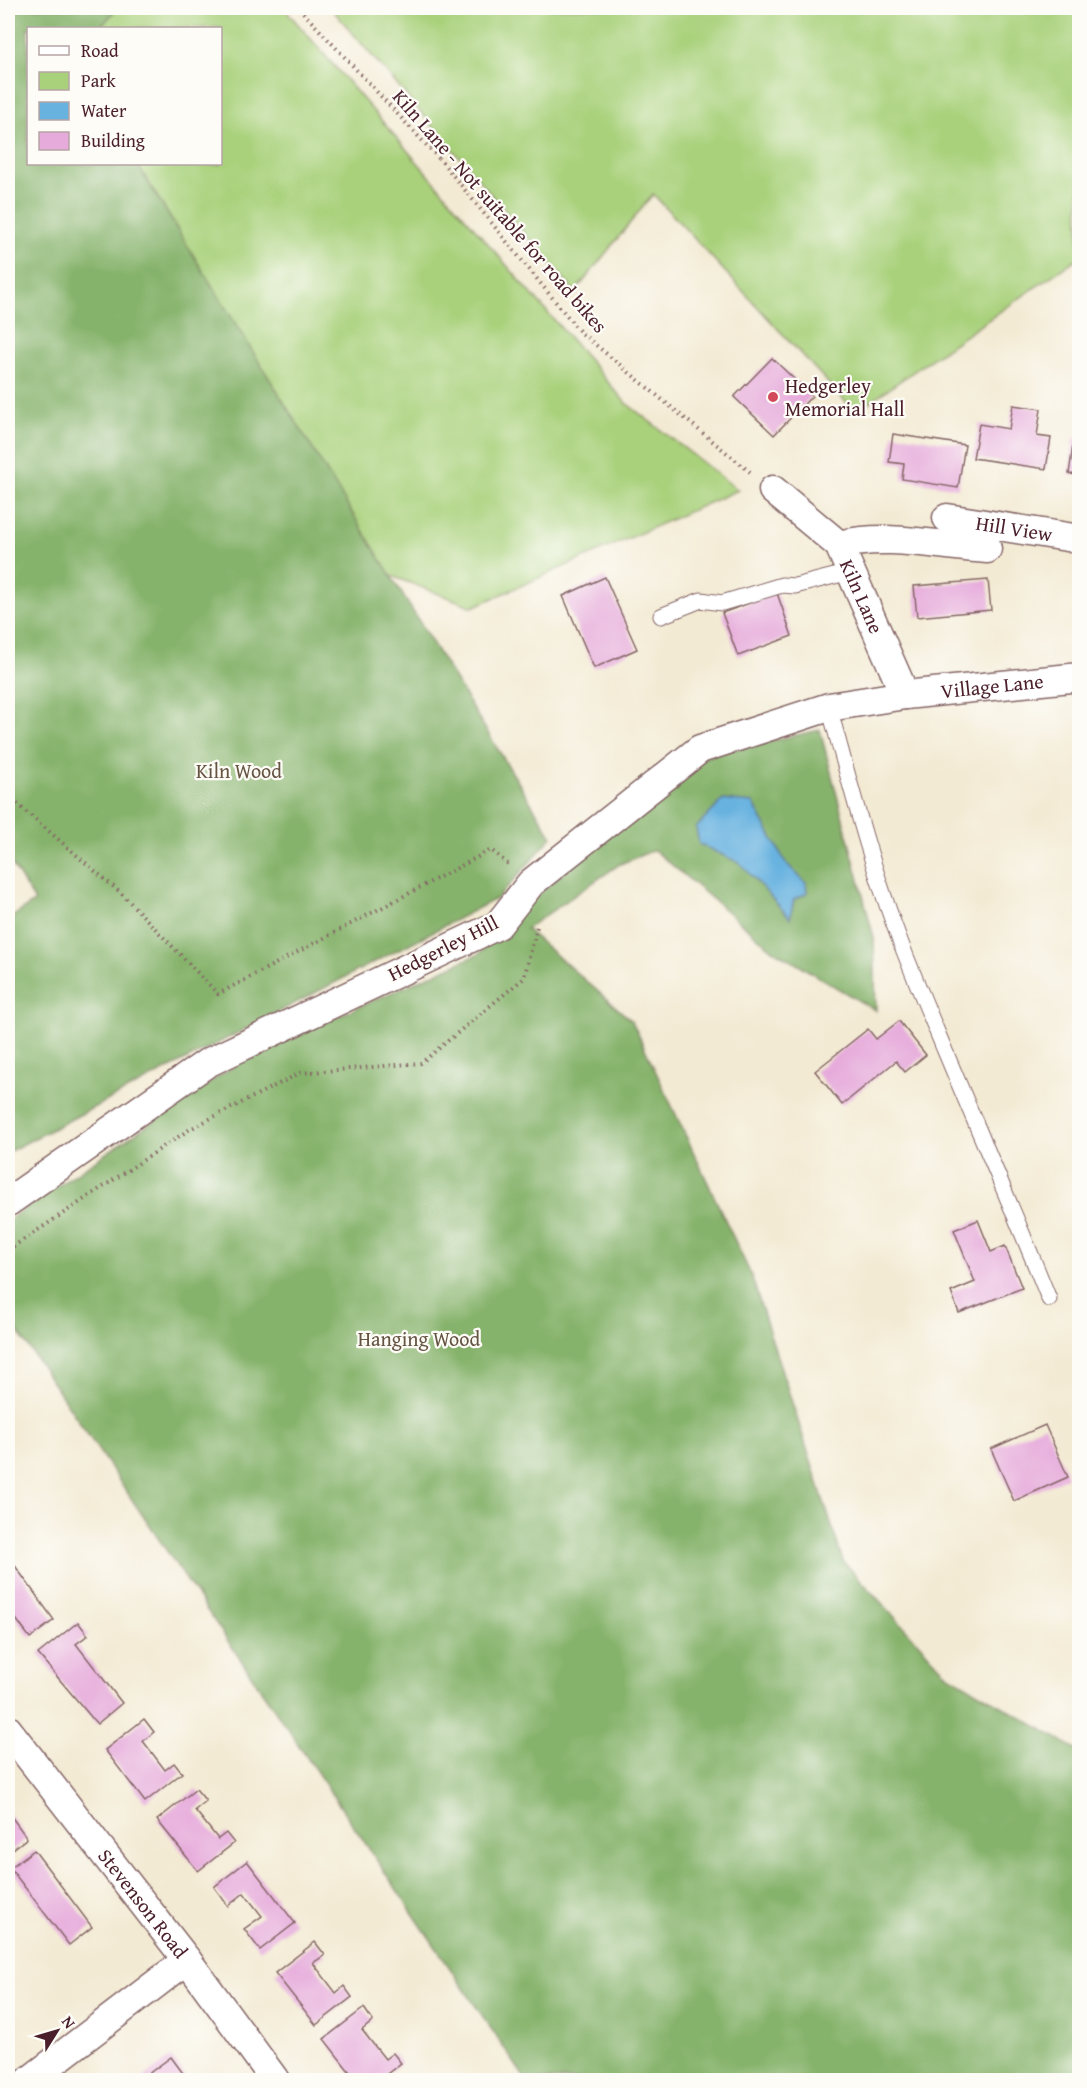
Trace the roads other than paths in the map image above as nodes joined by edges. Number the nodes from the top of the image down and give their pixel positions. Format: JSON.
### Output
{"nodes":[{"id":1,"x":773,"y":490,"type":"road end"},
{"id":2,"x":947,"y":518,"type":"dead end"},
{"id":3,"x":1080,"y":539,"type":"edge"},
{"id":4,"x":839,"y":545,"type":"junction"},
{"id":5,"x":987,"y":549,"type":"dead end"},
{"id":6,"x":850,"y":572,"type":"junction"},
{"id":7,"x":661,"y":616,"type":"dead end"},
{"id":8,"x":1080,"y":677,"type":"edge"},
{"id":9,"x":905,"y":695,"type":"junction"},
{"id":10,"x":830,"y":707,"type":"junction"},
{"id":11,"x":8,"y":1202,"type":"edge"},
{"id":12,"x":1049,"y":1299,"type":"dead end"},
{"id":13,"x":8,"y":1730,"type":"edge"},
{"id":14,"x":187,"y":1960,"type":"junction"},
{"id":15,"x":30,"y":2080,"type":"edge"},
{"id":16,"x":275,"y":2080,"type":"edge"}],
"edges":[{"from":1,"to":4,"type":"street","name":"Kiln Lane"},
{"from":2,"to":3,"type":"street","name":"Hill View"},
{"from":4,"to":5,"type":"street"},
{"from":4,"to":6,"type":"street","name":"Kiln Lane"},
{"from":6,"to":7,"type":"lane"},
{"from":6,"to":9,"type":"street","name":"Kiln Lane"},
{"from":8,"to":9,"type":"street","name":"Village Lane"},
{"from":9,"to":10,"type":"street","name":"Hedgerley Hill"},
{"from":10,"to":11,"type":"street","name":"Hedgerley Hill"},
{"from":10,"to":12,"type":"lane"},
{"from":13,"to":14,"type":"street","name":"Stevenson Road"},
{"from":14,"to":15,"type":"street"},
{"from":14,"to":16,"type":"street","name":"Stevenson Road"}]}
